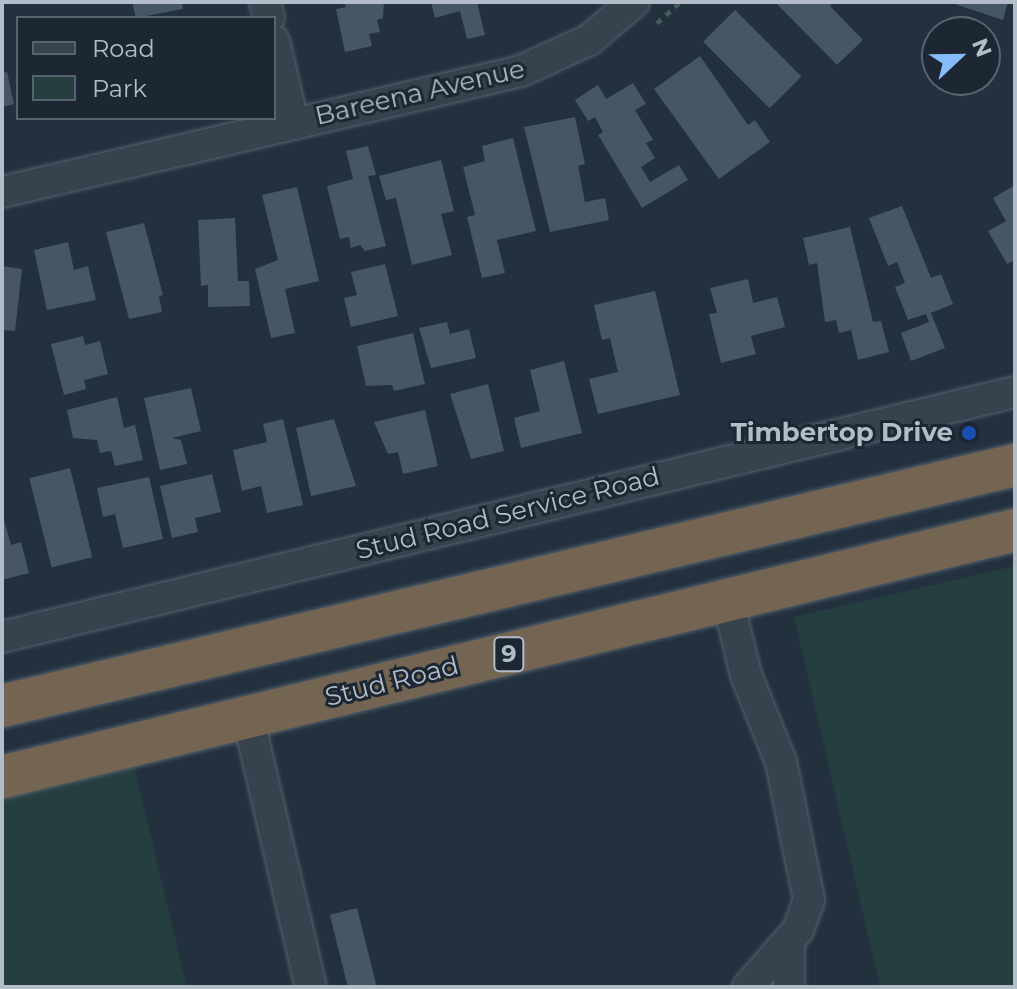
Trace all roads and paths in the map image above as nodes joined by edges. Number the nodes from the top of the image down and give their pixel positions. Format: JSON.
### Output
{"nodes":[{"id":1,"x":634,"y":2,"type":"edge"},
{"id":2,"x":276,"y":50,"type":"edge"},
{"id":3,"x":293,"y":122,"type":"junction"},
{"id":4,"x":2,"y":192,"type":"edge"},
{"id":5,"x":1015,"y":392,"type":"edge"},
{"id":6,"x":1015,"y":465,"type":"edge"},
{"id":7,"x":1015,"y":530,"type":"edge"},
{"id":8,"x":711,"y":541,"type":"junction"},
{"id":9,"x":728,"y":601,"type":"junction"},
{"id":10,"x":2,"y":637,"type":"edge"},
{"id":11,"x":2,"y":706,"type":"edge"},
{"id":12,"x":248,"y":717,"type":"junction"},
{"id":13,"x":2,"y":777,"type":"edge"},
{"id":14,"x":789,"y":942,"type":"junction"},
{"id":15,"x":311,"y":987,"type":"edge"},
{"id":16,"x":748,"y":987,"type":"edge"},
{"id":17,"x":789,"y":987,"type":"edge"}],
"edges":[{"from":1,"to":3,"type":"street","name":"Bareena Avenue"},
{"from":2,"to":3,"type":"street"},
{"from":3,"to":4,"type":"street","name":"Bareena Avenue"},
{"from":5,"to":10,"type":"street","name":"Stud Road Service Road"},
{"from":6,"to":8,"type":"highway"},
{"from":7,"to":9,"type":"highway","name":"Stud Road","number":"9"},
{"from":8,"to":9,"type":"highway"},
{"from":8,"to":11,"type":"highway"},
{"from":9,"to":12,"type":"highway","name":"Stud Road","number":"9"},
{"from":9,"to":14,"type":"street"},
{"from":12,"to":13,"type":"highway","name":"Stud Road","number":"9"},
{"from":12,"to":15,"type":"street"},
{"from":14,"to":16,"type":"street"},
{"from":14,"to":17,"type":"street"}]}
